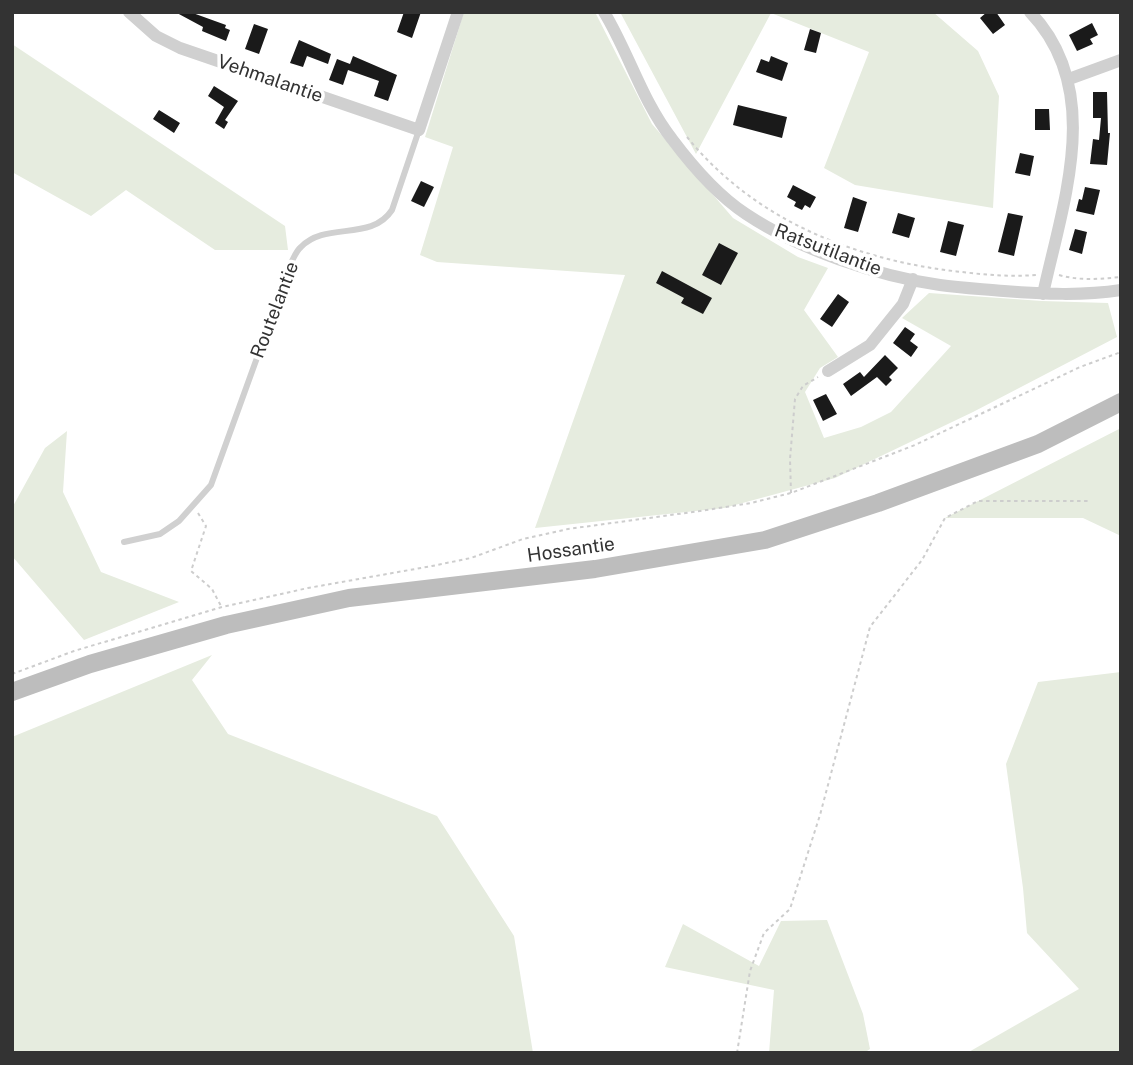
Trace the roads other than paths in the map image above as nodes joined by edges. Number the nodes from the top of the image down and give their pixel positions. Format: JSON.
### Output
{"nodes":[{"id":1,"x":129,"y":12,"type":"edge"},
{"id":2,"x":458,"y":12,"type":"edge"},
{"id":3,"x":604,"y":12,"type":"edge"},
{"id":4,"x":1030,"y":12,"type":"edge"},
{"id":5,"x":1121,"y":60,"type":"edge"},
{"id":6,"x":1069,"y":79,"type":"junction"},
{"id":7,"x":419,"y":130,"type":"junction"},
{"id":8,"x":913,"y":279,"type":"junction"},
{"id":9,"x":1121,"y":290,"type":"edge"},
{"id":10,"x":1043,"y":294,"type":"junction"},
{"id":11,"x":828,"y":371,"type":"road end"},
{"id":12,"x":1121,"y":402,"type":"edge"},
{"id":13,"x":124,"y":542,"type":"dead end"},
{"id":14,"x":12,"y":692,"type":"edge"}],
"edges":[{"from":1,"to":7,"type":"street","name":"Vehmalantie"},
{"from":2,"to":7,"type":"street","name":"Routelantie"},
{"from":3,"to":8,"type":"street","name":"Ratsutilantie"},
{"from":4,"to":6,"type":"street"},
{"from":5,"to":6,"type":"street"},
{"from":6,"to":10,"type":"street"},
{"from":7,"to":13,"type":"lane","name":"Routelantie"},
{"from":8,"to":10,"type":"street","name":"Ratsutilantie"},
{"from":8,"to":11,"type":"street"},
{"from":9,"to":10,"type":"street","name":"Ratsutilantie"},
{"from":12,"to":14,"type":"main road","name":"Hossantie"}]}
